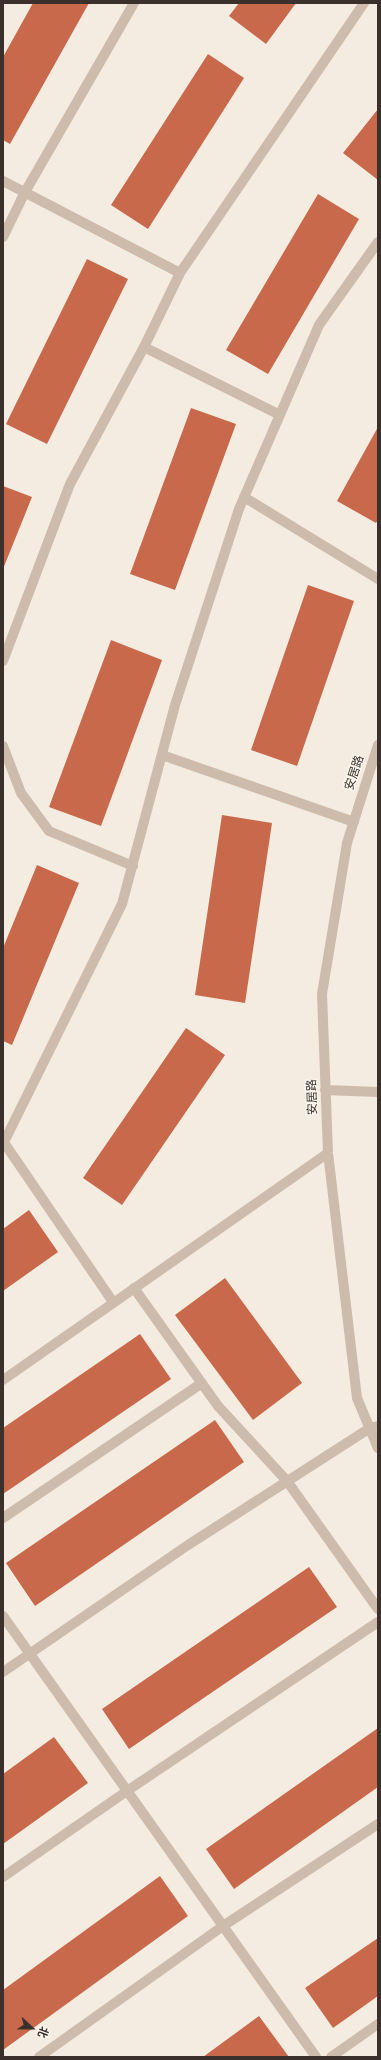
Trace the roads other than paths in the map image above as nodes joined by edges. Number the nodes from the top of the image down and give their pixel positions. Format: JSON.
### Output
{"nodes":[{"id":1,"x":134,"y":3,"type":"edge"},
{"id":2,"x":364,"y":3,"type":"edge"},
{"id":3,"x":3,"y":181,"type":"edge"},
{"id":4,"x":25,"y":192,"type":"junction"},
{"id":5,"x":3,"y":237,"type":"edge"},
{"id":6,"x":378,"y":242,"type":"edge"},
{"id":7,"x":180,"y":273,"type":"junction"},
{"id":8,"x":144,"y":347,"type":"junction"},
{"id":9,"x":280,"y":415,"type":"junction"},
{"id":10,"x":244,"y":497,"type":"junction"},
{"id":11,"x":378,"y":579,"type":"edge"},
{"id":12,"x":3,"y":661,"type":"edge"},
{"id":13,"x":3,"y":746,"type":"edge"},
{"id":14,"x":377,"y":751,"type":"edge"},
{"id":15,"x":162,"y":755,"type":"junction"},
{"id":16,"x":354,"y":822,"type":"junction"},
{"id":17,"x":133,"y":866,"type":"junction"},
{"id":18,"x":325,"y":1090,"type":"junction"},
{"id":19,"x":378,"y":1092,"type":"edge"},
{"id":20,"x":3,"y":1142,"type":"edge"},
{"id":21,"x":328,"y":1153,"type":"junction"},
{"id":22,"x":134,"y":1288,"type":"junction"},
{"id":23,"x":113,"y":1302,"type":"junction"},
{"id":24,"x":3,"y":1380,"type":"edge"},
{"id":25,"x":202,"y":1383,"type":"junction"},
{"id":26,"x":374,"y":1427,"type":"edge"},
{"id":27,"x":378,"y":1448,"type":"edge"},
{"id":28,"x":287,"y":1481,"type":"junction"},
{"id":29,"x":3,"y":1518,"type":"edge"},
{"id":30,"x":378,"y":1609,"type":"edge"},
{"id":31,"x":3,"y":1616,"type":"edge"},
{"id":32,"x":378,"y":1622,"type":"edge"},
{"id":33,"x":30,"y":1654,"type":"junction"},
{"id":34,"x":3,"y":1672,"type":"edge"},
{"id":35,"x":127,"y":1791,"type":"junction"},
{"id":36,"x":378,"y":1824,"type":"edge"},
{"id":37,"x":3,"y":1878,"type":"edge"},
{"id":38,"x":223,"y":1926,"type":"junction"},
{"id":39,"x":378,"y":2024,"type":"edge"},
{"id":40,"x":39,"y":2057,"type":"edge"},
{"id":41,"x":316,"y":2057,"type":"edge"},
{"id":42,"x":331,"y":2057,"type":"edge"}],
"edges":[{"from":1,"to":4,"type":"street"},
{"from":2,"to":7,"type":"street"},
{"from":3,"to":4,"type":"street"},
{"from":4,"to":5,"type":"street"},
{"from":4,"to":7,"type":"street"},
{"from":6,"to":9,"type":"street"},
{"from":7,"to":8,"type":"street"},
{"from":8,"to":9,"type":"street"},
{"from":8,"to":12,"type":"street"},
{"from":9,"to":10,"type":"street"},
{"from":10,"to":11,"type":"street"},
{"from":10,"to":15,"type":"street"},
{"from":13,"to":17,"type":"street"},
{"from":14,"to":16,"type":"street","name":"安居路"},
{"from":15,"to":16,"type":"street"},
{"from":15,"to":17,"type":"street"},
{"from":16,"to":18,"type":"street","name":"安居路"},
{"from":17,"to":20,"type":"street"},
{"from":18,"to":19,"type":"street"},
{"from":18,"to":21,"type":"street","name":"安居路"},
{"from":20,"to":23,"type":"street"},
{"from":21,"to":22,"type":"street"},
{"from":21,"to":26,"type":"street","name":"安居路"},
{"from":22,"to":23,"type":"street"},
{"from":22,"to":25,"type":"street"},
{"from":23,"to":24,"type":"street"},
{"from":25,"to":28,"type":"street"},
{"from":25,"to":29,"type":"street"},
{"from":26,"to":27,"type":"street","name":"安居路"},
{"from":26,"to":28,"type":"street"},
{"from":28,"to":30,"type":"street"},
{"from":28,"to":33,"type":"street"},
{"from":31,"to":33,"type":"street"},
{"from":32,"to":35,"type":"street"},
{"from":33,"to":34,"type":"street"},
{"from":33,"to":35,"type":"street"},
{"from":35,"to":37,"type":"street"},
{"from":35,"to":38,"type":"street"},
{"from":36,"to":38,"type":"street"},
{"from":38,"to":40,"type":"street"},
{"from":38,"to":41,"type":"street"},
{"from":39,"to":42,"type":"street"}]}
